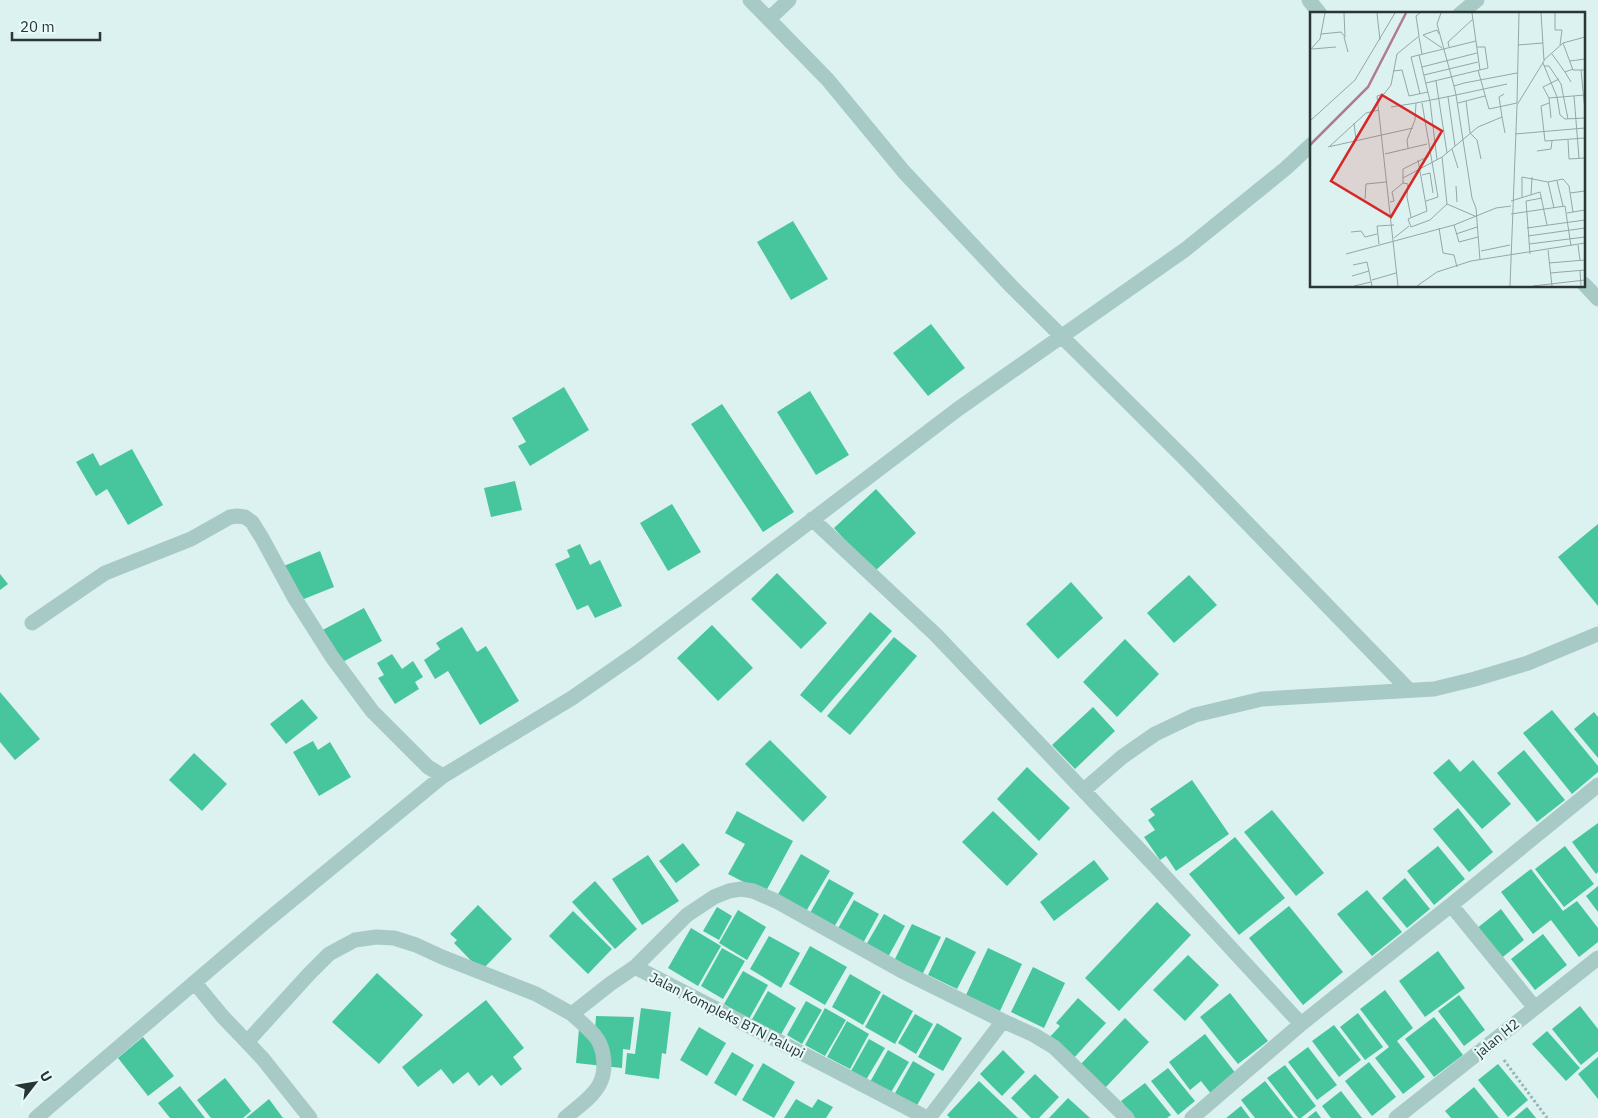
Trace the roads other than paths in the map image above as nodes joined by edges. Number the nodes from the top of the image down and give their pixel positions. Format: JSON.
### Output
{"nodes":[{"id":1,"x":750,"y":0,"type":"edge"},
{"id":2,"x":789,"y":0,"type":"edge"},
{"id":3,"x":1309,"y":0,"type":"edge"},
{"id":4,"x":1477,"y":0,"type":"edge"},
{"id":5,"x":1318,"y":12,"type":"edge"},
{"id":6,"x":1462,"y":12,"type":"edge"},
{"id":7,"x":769,"y":19,"type":"junction"},
{"id":8,"x":1310,"y":146,"type":"edge"},
{"id":9,"x":1586,"y":286,"type":"edge"},
{"id":10,"x":1598,"y":299,"type":"edge"},
{"id":11,"x":1062,"y":336,"type":"junction"},
{"id":12,"x":812,"y":519,"type":"junction"},
{"id":13,"x":32,"y":622,"type":"dead end"},
{"id":14,"x":1598,"y":634,"type":"edge"},
{"id":15,"x":1409,"y":690,"type":"junction"},
{"id":16,"x":443,"y":776,"type":"junction"},
{"id":17,"x":1598,"y":785,"type":"edge"},
{"id":18,"x":1084,"y":790,"type":"junction"},
{"id":19,"x":1451,"y":905,"type":"junction"},
{"id":20,"x":1598,"y":958,"type":"edge"},
{"id":21,"x":635,"y":967,"type":"junction"},
{"id":22,"x":195,"y":983,"type":"junction"},
{"id":23,"x":1535,"y":1008,"type":"junction"},
{"id":24,"x":572,"y":1014,"type":"junction"},
{"id":25,"x":1003,"y":1021,"type":"junction"},
{"id":26,"x":1300,"y":1024,"type":"junction"},
{"id":27,"x":247,"y":1042,"type":"junction"},
{"id":28,"x":36,"y":1118,"type":"edge"},
{"id":29,"x":310,"y":1118,"type":"edge"},
{"id":30,"x":565,"y":1118,"type":"edge"},
{"id":31,"x":928,"y":1118,"type":"edge"},
{"id":32,"x":1127,"y":1118,"type":"edge"},
{"id":33,"x":1192,"y":1118,"type":"edge"},
{"id":34,"x":1396,"y":1118,"type":"edge"}],
"edges":[{"from":1,"to":7,"type":"street"},
{"from":2,"to":7,"type":"street"},
{"from":3,"to":5,"type":"street"},
{"from":4,"to":6,"type":"street"},
{"from":7,"to":11,"type":"street"},
{"from":8,"to":11,"type":"street"},
{"from":9,"to":10,"type":"street"},
{"from":11,"to":12,"type":"street"},
{"from":11,"to":15,"type":"street"},
{"from":12,"to":16,"type":"street"},
{"from":12,"to":18,"type":"street"},
{"from":13,"to":16,"type":"street"},
{"from":14,"to":15,"type":"street"},
{"from":15,"to":18,"type":"street"},
{"from":16,"to":22,"type":"street"},
{"from":17,"to":19,"type":"street"},
{"from":18,"to":26,"type":"street"},
{"from":19,"to":23,"type":"street"},
{"from":19,"to":26,"type":"street"},
{"from":20,"to":23,"type":"street","name":"jalan H2"},
{"from":21,"to":24,"type":"street","name":"Jalan Kompleks BTN Palupi"},
{"from":21,"to":25,"type":"street"},
{"from":21,"to":31,"type":"street","name":"Jalan Kompleks BTN Palupi"},
{"from":22,"to":27,"type":"street"},
{"from":22,"to":28,"type":"street"},
{"from":23,"to":34,"type":"street","name":"jalan H2"},
{"from":24,"to":27,"type":"street"},
{"from":24,"to":30,"type":"street"},
{"from":25,"to":31,"type":"street"},
{"from":25,"to":32,"type":"street"},
{"from":26,"to":33,"type":"street"},
{"from":27,"to":29,"type":"street"}]}
